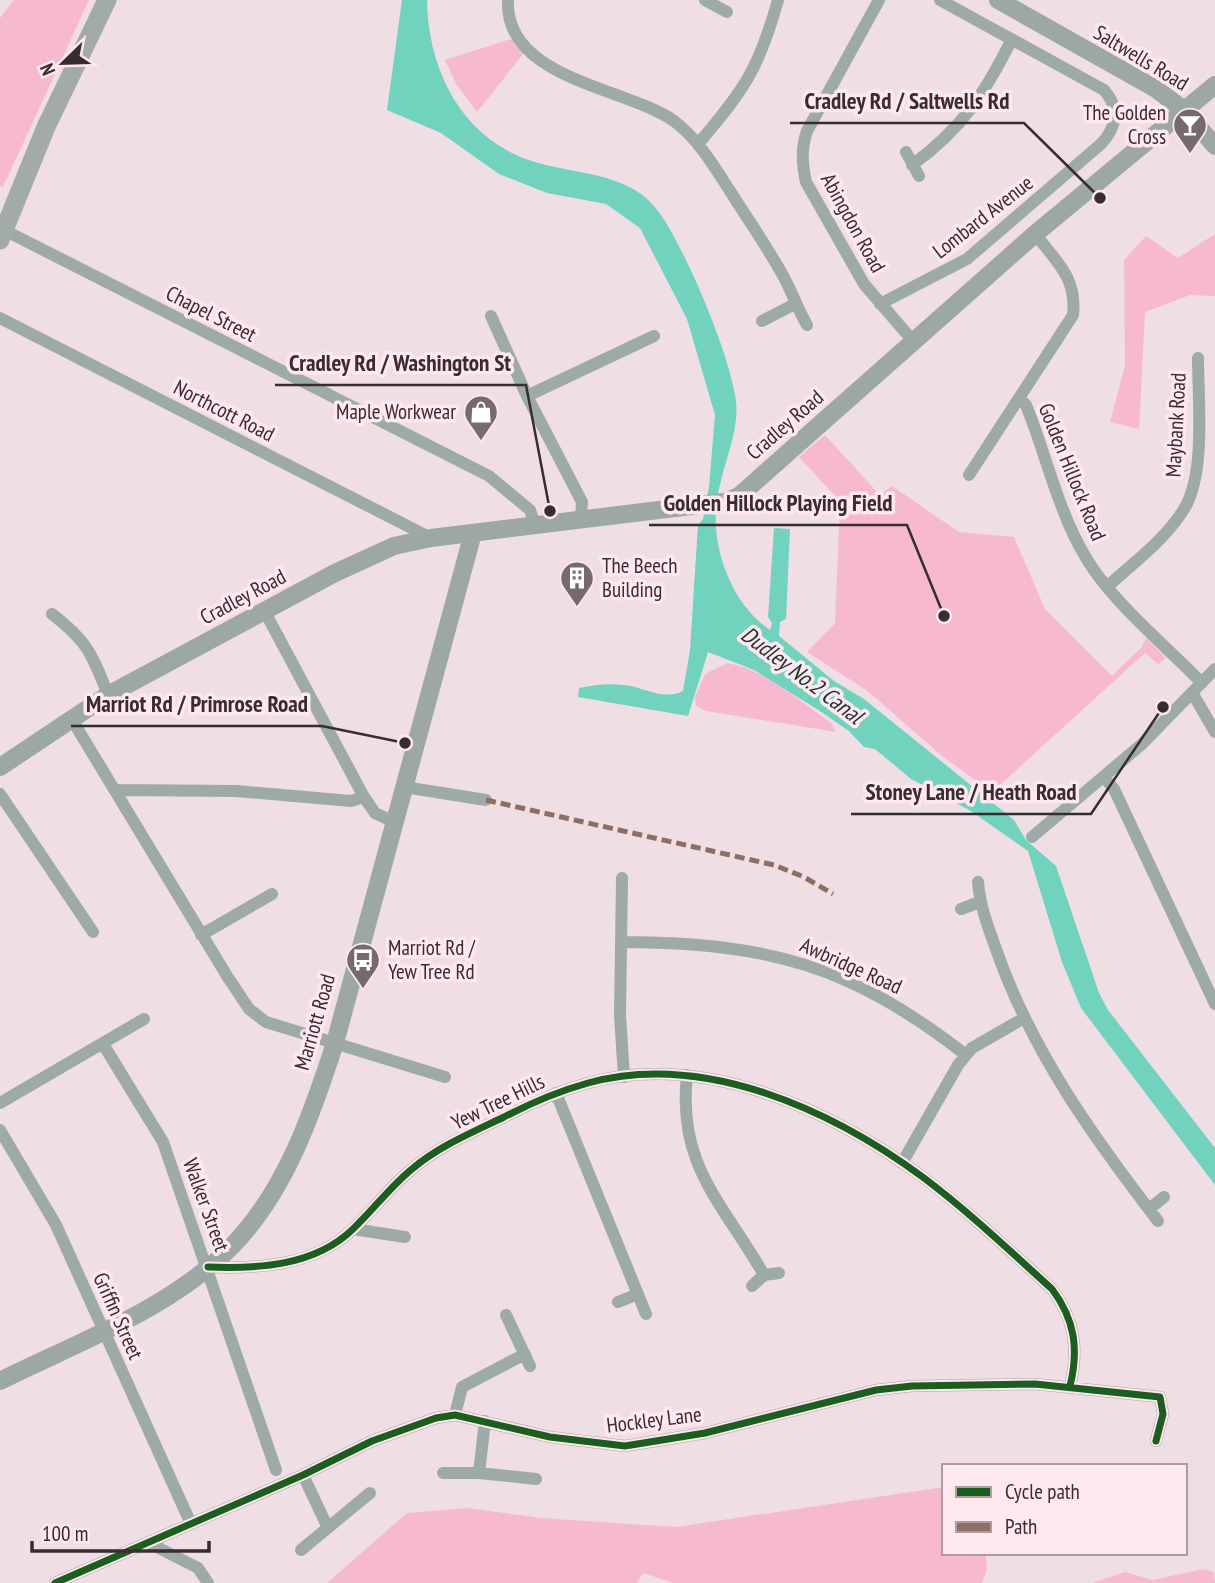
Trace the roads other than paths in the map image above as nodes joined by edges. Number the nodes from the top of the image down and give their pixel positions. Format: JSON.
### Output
{"nodes":[{"id":1,"x":107,"y":0,"type":"edge"},
{"id":2,"x":508,"y":0,"type":"edge"},
{"id":3,"x":705,"y":0,"type":"edge"},
{"id":4,"x":778,"y":0,"type":"edge"},
{"id":5,"x":879,"y":0,"type":"edge"},
{"id":6,"x":940,"y":0,"type":"edge"},
{"id":7,"x":998,"y":0,"type":"edge"},
{"id":8,"x":727,"y":12,"type":"dead end"},
{"id":9,"x":1013,"y":39,"type":"junction"},
{"id":10,"x":1215,"y":85,"type":"edge"},
{"id":11,"x":1184,"y":110,"type":"junction"},
{"id":12,"x":698,"y":144,"type":"junction"},
{"id":13,"x":1215,"y":146,"type":"edge"},
{"id":14,"x":906,"y":152,"type":"dead end"},
{"id":15,"x":1035,"y":234,"type":"junction"},
{"id":16,"x":2,"y":235,"type":"edge"},
{"id":17,"x":795,"y":304,"type":"junction"},
{"id":18,"x":880,"y":304,"type":"junction"},
{"id":19,"x":491,"y":316,"type":"dead end"},
{"id":20,"x":0,"y":318,"type":"edge"},
{"id":21,"x":762,"y":321,"type":"dead end"},
{"id":22,"x":807,"y":325,"type":"dead end"},
{"id":23,"x":654,"y":336,"type":"dead end"},
{"id":24,"x":913,"y":341,"type":"junction"},
{"id":25,"x":1198,"y":358,"type":"dead end"},
{"id":26,"x":527,"y":396,"type":"junction"},
{"id":27,"x":1019,"y":398,"type":"junction"},
{"id":28,"x":969,"y":475,"type":"dead end"},
{"id":29,"x":580,"y":519,"type":"junction"},
{"id":30,"x":535,"y":526,"type":"junction"},
{"id":31,"x":473,"y":533,"type":"junction"},
{"id":32,"x":431,"y":538,"type":"junction"},
{"id":33,"x":1108,"y":586,"type":"junction"},
{"id":34,"x":265,"y":612,"type":"junction"},
{"id":35,"x":52,"y":614,"type":"dead end"},
{"id":36,"x":1215,"y":669,"type":"edge"},
{"id":37,"x":1202,"y":683,"type":"junction"},
{"id":38,"x":1192,"y":694,"type":"junction"},
{"id":39,"x":108,"y":695,"type":"junction"},
{"id":40,"x":71,"y":718,"type":"junction"},
{"id":41,"x":1215,"y":732,"type":"edge"},
{"id":42,"x":0,"y":767,"type":"edge"},
{"id":43,"x":1104,"y":776,"type":"junction"},
{"id":44,"x":404,"y":787,"type":"junction"},
{"id":45,"x":117,"y":790,"type":"junction"},
{"id":46,"x":0,"y":794,"type":"edge"},
{"id":47,"x":365,"y":797,"type":"junction"},
{"id":48,"x":486,"y":800,"type":"dead end"},
{"id":49,"x":394,"y":822,"type":"junction"},
{"id":50,"x":1032,"y":837,"type":"dead end"},
{"id":51,"x":622,"y":878,"type":"dead end"},
{"id":52,"x":978,"y":882,"type":"dead end"},
{"id":53,"x":272,"y":894,"type":"dead end"},
{"id":54,"x":980,"y":902,"type":"junction"},
{"id":55,"x":961,"y":908,"type":"dead end"},
{"id":56,"x":93,"y":932,"type":"dead end"},
{"id":57,"x":201,"y":935,"type":"junction"},
{"id":58,"x":624,"y":942,"type":"junction"},
{"id":59,"x":1215,"y":1004,"type":"edge"},
{"id":60,"x":1024,"y":1018,"type":"junction"},
{"id":61,"x":144,"y":1019,"type":"dead end"},
{"id":62,"x":335,"y":1043,"type":"junction"},
{"id":63,"x":103,"y":1044,"type":"junction"},
{"id":64,"x":966,"y":1055,"type":"junction"},
{"id":65,"x":687,"y":1075,"type":"junction"},
{"id":66,"x":445,"y":1077,"type":"dead end"},
{"id":67,"x":624,"y":1077,"type":"junction"},
{"id":68,"x":556,"y":1093,"type":"junction"},
{"id":69,"x":0,"y":1103,"type":"edge"},
{"id":70,"x":0,"y":1130,"type":"edge"},
{"id":71,"x":902,"y":1163,"type":"junction"},
{"id":72,"x":1164,"y":1197,"type":"dead end"},
{"id":73,"x":1149,"y":1209,"type":"junction"},
{"id":74,"x":1158,"y":1221,"type":"dead end"},
{"id":75,"x":353,"y":1229,"type":"junction"},
{"id":76,"x":405,"y":1237,"type":"dead end"},
{"id":77,"x":208,"y":1267,"type":"junction"},
{"id":78,"x":779,"y":1273,"type":"dead end"},
{"id":79,"x":764,"y":1275,"type":"junction"},
{"id":80,"x":752,"y":1286,"type":"dead end"},
{"id":81,"x":638,"y":1294,"type":"junction"},
{"id":82,"x":618,"y":1302,"type":"dead end"},
{"id":83,"x":646,"y":1314,"type":"dead end"},
{"id":84,"x":506,"y":1315,"type":"dead end"},
{"id":85,"x":103,"y":1330,"type":"junction"},
{"id":86,"x":0,"y":1381,"type":"edge"},
{"id":87,"x":1070,"y":1386,"type":"junction"},
{"id":88,"x":455,"y":1415,"type":"junction"},
{"id":89,"x":485,"y":1421,"type":"junction"},
{"id":90,"x":1156,"y":1441,"type":"dead end"},
{"id":91,"x":276,"y":1469,"type":"dead end"},
{"id":92,"x":443,"y":1473,"type":"dead end"},
{"id":93,"x":479,"y":1473,"type":"junction"},
{"id":94,"x":303,"y":1475,"type":"junction"},
{"id":95,"x":536,"y":1479,"type":"dead end"},
{"id":96,"x":370,"y":1493,"type":"dead end"},
{"id":97,"x":191,"y":1524,"type":"junction"},
{"id":98,"x":328,"y":1528,"type":"junction"},
{"id":99,"x":149,"y":1543,"type":"junction"},
{"id":100,"x":301,"y":1550,"type":"dead end"},
{"id":101,"x":55,"y":1583,"type":"edge"},
{"id":102,"x":208,"y":1583,"type":"edge"}],
"edges":[{"from":1,"to":16,"type":"main road"},
{"from":2,"to":12,"type":"street"},
{"from":3,"to":8,"type":"street"},
{"from":4,"to":12,"type":"street"},
{"from":5,"to":18,"type":"street","name":"Abingdon Road"},
{"from":6,"to":9,"type":"street","name":"Lombard Avenue"},
{"from":7,"to":11,"type":"main road","name":"Saltwells Road"},
{"from":9,"to":14,"type":"street"},
{"from":9,"to":18,"type":"street","name":"Lombard Avenue"},
{"from":10,"to":11,"type":"main road","name":"Cradley Road"},
{"from":11,"to":13,"type":"main road","name":"Saltwells Road"},
{"from":11,"to":15,"type":"main road","name":"Cradley Road"},
{"from":12,"to":17,"type":"street"},
{"from":15,"to":24,"type":"main road","name":"Cradley Road"},
{"from":15,"to":27,"type":"street","name":"Golden Hillock Road"},
{"from":16,"to":30,"type":"street","name":"Chapel Street"},
{"from":17,"to":21,"type":"street"},
{"from":17,"to":22,"type":"street"},
{"from":18,"to":24,"type":"street","name":"Abingdon Road"},
{"from":19,"to":26,"type":"street"},
{"from":20,"to":32,"type":"street","name":"Northcott Road"},
{"from":23,"to":26,"type":"street"},
{"from":24,"to":29,"type":"main road","name":"Cradley Road"},
{"from":25,"to":33,"type":"street","name":"Maybank Road"},
{"from":26,"to":29,"type":"street"},
{"from":27,"to":28,"type":"street","name":"Golden Hillock Road"},
{"from":27,"to":33,"type":"street","name":"Golden Hillock Road"},
{"from":29,"to":30,"type":"main road","name":"Cradley Road"},
{"from":30,"to":31,"type":"main road","name":"Cradley Road"},
{"from":31,"to":32,"type":"main road","name":"Cradley Road"},
{"from":31,"to":44,"type":"main road","name":"Marriott Road"},
{"from":32,"to":34,"type":"main road","name":"Cradley Road"},
{"from":33,"to":37,"type":"street","name":"Golden Hillock Road"},
{"from":34,"to":39,"type":"main road","name":"Cradley Road"},
{"from":34,"to":47,"type":"street"},
{"from":35,"to":39,"type":"street"},
{"from":36,"to":37,"type":"street"},
{"from":37,"to":38,"type":"street"},
{"from":38,"to":41,"type":"street"},
{"from":38,"to":43,"type":"street"},
{"from":39,"to":40,"type":"main road","name":"Cradley Road"},
{"from":40,"to":42,"type":"main road","name":"Cradley Road"},
{"from":40,"to":45,"type":"street"},
{"from":43,"to":50,"type":"street"},
{"from":43,"to":59,"type":"street"},
{"from":44,"to":48,"type":"street"},
{"from":44,"to":49,"type":"main road","name":"Marriott Road"},
{"from":45,"to":47,"type":"street"},
{"from":45,"to":57,"type":"street"},
{"from":46,"to":56,"type":"street"},
{"from":47,"to":49,"type":"street"},
{"from":49,"to":62,"type":"main road","name":"Marriott Road"},
{"from":51,"to":58,"type":"street"},
{"from":52,"to":54,"type":"street"},
{"from":53,"to":57,"type":"street"},
{"from":54,"to":55,"type":"street"},
{"from":54,"to":60,"type":"street"},
{"from":57,"to":62,"type":"street"},
{"from":58,"to":64,"type":"street","name":"Awbridge Road"},
{"from":58,"to":67,"type":"street"},
{"from":60,"to":64,"type":"street"},
{"from":60,"to":73,"type":"street"},
{"from":61,"to":63,"type":"street"},
{"from":62,"to":66,"type":"street"},
{"from":62,"to":77,"type":"main road","name":"Marriott Road"},
{"from":63,"to":69,"type":"street"},
{"from":63,"to":77,"type":"street","name":"Walker Street"},
{"from":64,"to":71,"type":"street"},
{"from":65,"to":67,"type":"street","name":"Yew Tree Hills"},
{"from":65,"to":71,"type":"street","name":"Yew Tree Hills"},
{"from":65,"to":79,"type":"street"},
{"from":67,"to":68,"type":"street","name":"Yew Tree Hills"},
{"from":68,"to":75,"type":"street","name":"Yew Tree Hills"},
{"from":68,"to":81,"type":"street"},
{"from":70,"to":85,"type":"street","name":"Griffin Street"},
{"from":71,"to":87,"type":"street","name":"Yew Tree Hills"},
{"from":72,"to":73,"type":"street"},
{"from":73,"to":74,"type":"street"},
{"from":75,"to":76,"type":"street"},
{"from":75,"to":77,"type":"street","name":"Yew Tree Hills"},
{"from":77,"to":85,"type":"main road","name":"Marriott Road"},
{"from":77,"to":91,"type":"street","name":"Walker Street"},
{"from":78,"to":79,"type":"street"},
{"from":79,"to":80,"type":"street"},
{"from":81,"to":82,"type":"street"},
{"from":81,"to":83,"type":"street"},
{"from":84,"to":88,"type":"street"},
{"from":85,"to":86,"type":"main road","name":"Marriott Road"},
{"from":85,"to":97,"type":"street","name":"Griffin Street"},
{"from":87,"to":89,"type":"street","name":"Hockley Lane"},
{"from":87,"to":90,"type":"street","name":"Hockley Lane"},
{"from":88,"to":89,"type":"street","name":"Hockley Lane"},
{"from":88,"to":94,"type":"street","name":"Hockley Lane"},
{"from":89,"to":93,"type":"street"},
{"from":92,"to":93,"type":"street"},
{"from":93,"to":95,"type":"street"},
{"from":94,"to":97,"type":"street","name":"Hockley Lane"},
{"from":94,"to":98,"type":"street"},
{"from":96,"to":98,"type":"street"},
{"from":97,"to":99,"type":"street","name":"Hockley Lane"},
{"from":98,"to":100,"type":"street"},
{"from":99,"to":101,"type":"street","name":"Hockley Lane"},
{"from":99,"to":102,"type":"street"}]}
